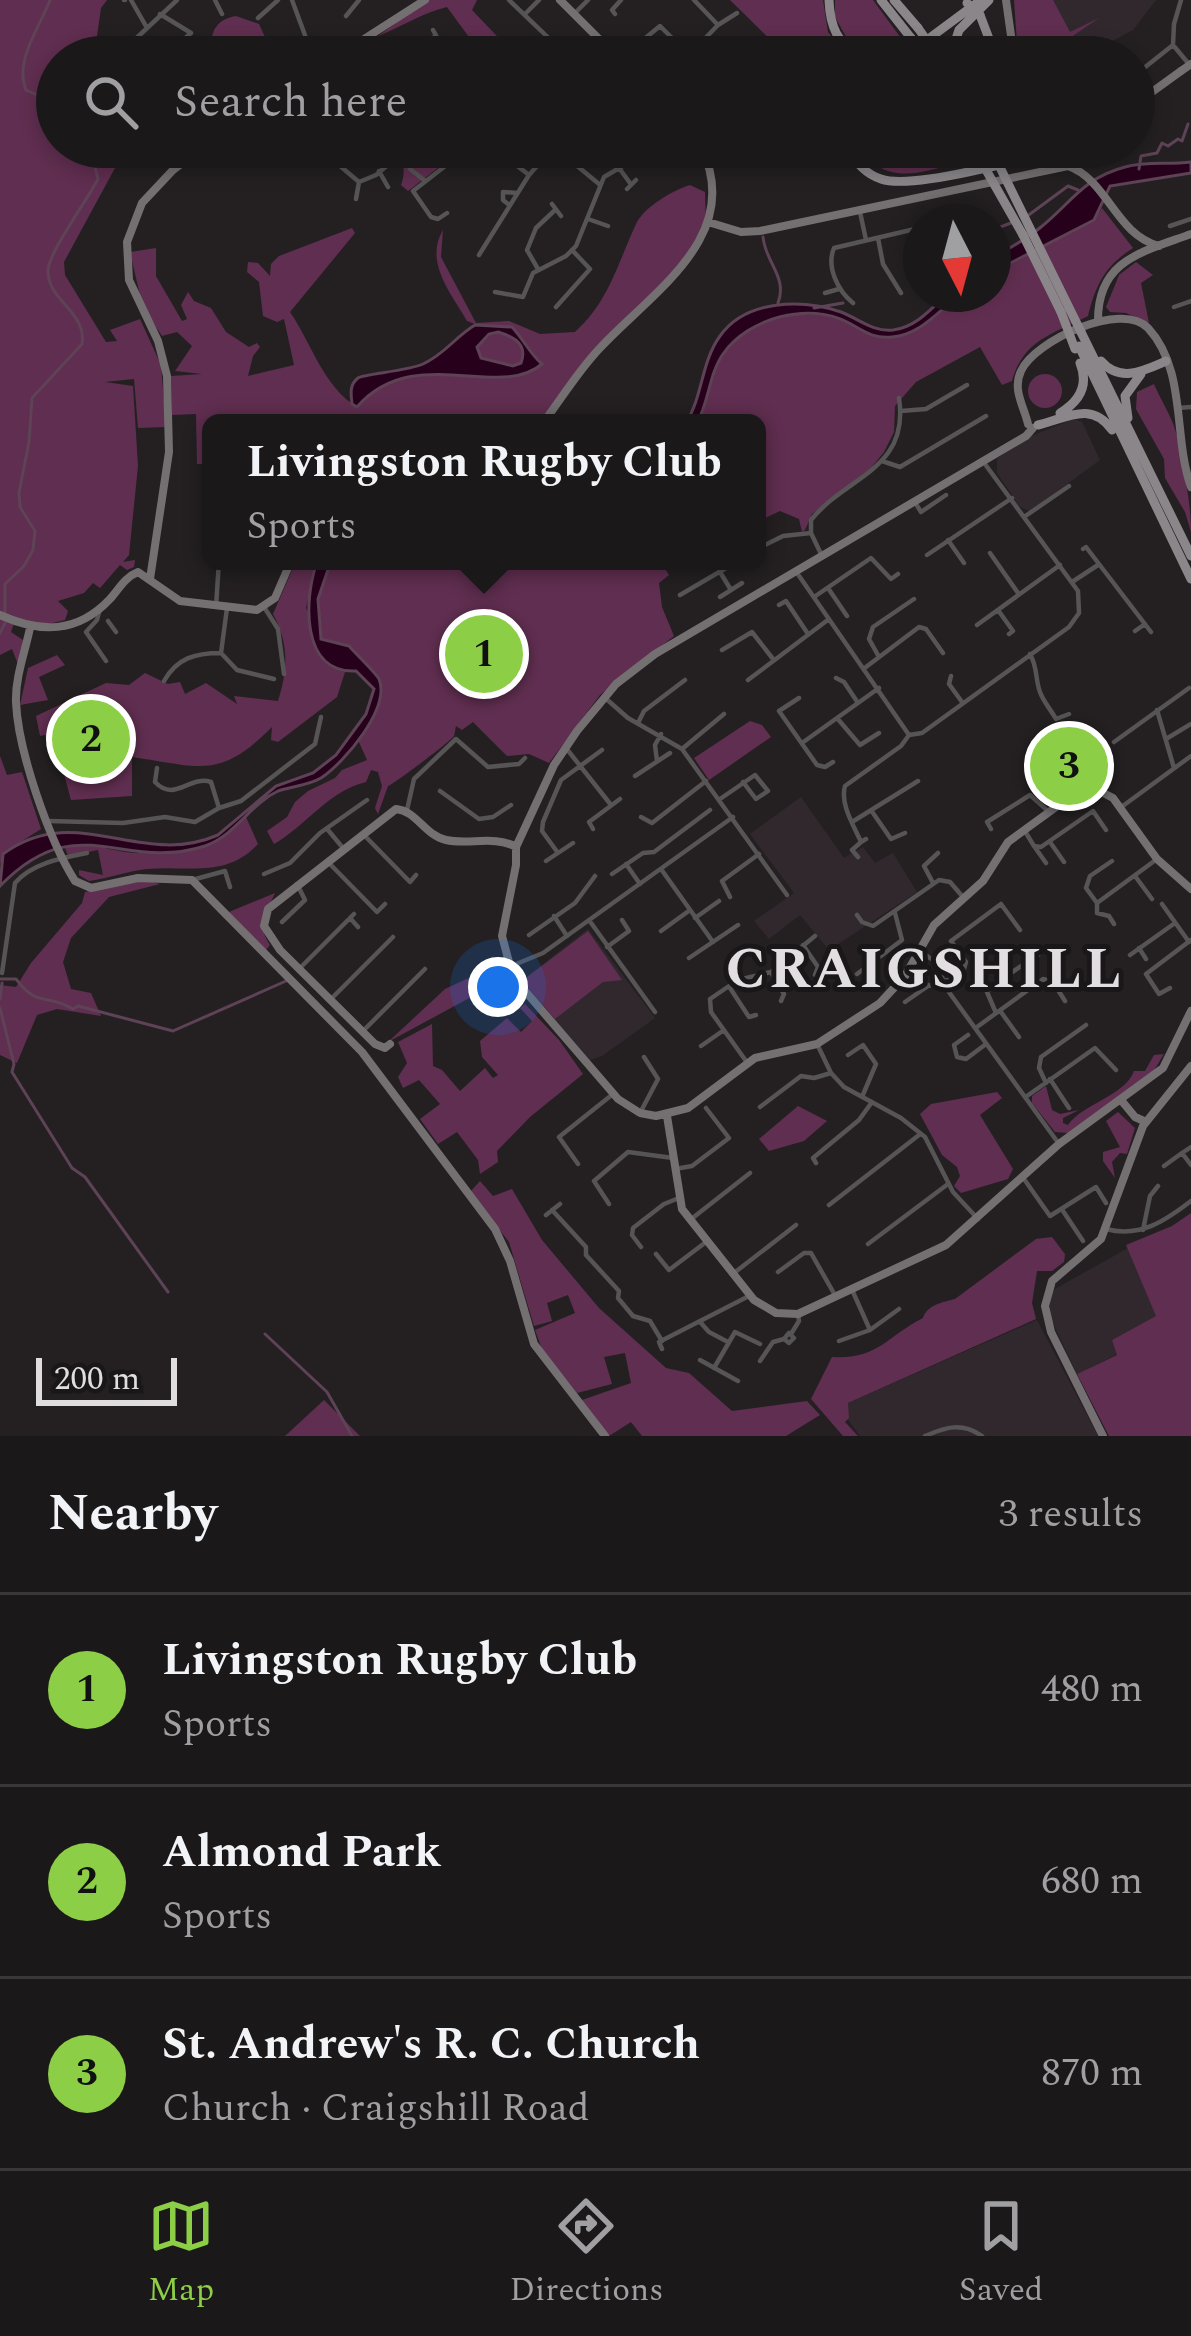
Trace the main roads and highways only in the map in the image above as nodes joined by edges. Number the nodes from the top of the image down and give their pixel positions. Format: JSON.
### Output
{"nodes":[{"id":1,"x":829,"y":0,"type":"edge"},
{"id":2,"x":881,"y":0,"type":"edge"},
{"id":3,"x":894,"y":0,"type":"edge"},
{"id":4,"x":985,"y":0,"type":"edge"},
{"id":5,"x":964,"y":2,"type":"edge"},
{"id":6,"x":915,"y":33,"type":"junction"},
{"id":7,"x":837,"y":36,"type":"edge"},
{"id":8,"x":917,"y":36,"type":"edge"},
{"id":9,"x":934,"y":36,"type":"edge"},
{"id":10,"x":957,"y":36,"type":"edge"},
{"id":11,"x":988,"y":36,"type":"edge"},
{"id":12,"x":864,"y":168,"type":"edge"},
{"id":13,"x":964,"y":168,"type":"edge"},
{"id":14,"x":988,"y":168,"type":"edge"},
{"id":15,"x":1000,"y":168,"type":"edge"},
{"id":16,"x":1082,"y":343,"type":"junction"},
{"id":17,"x":1166,"y":361,"type":"road end"},
{"id":18,"x":1144,"y":370,"type":"junction"},
{"id":19,"x":1137,"y":446,"type":"junction"},
{"id":20,"x":1131,"y":460,"type":"junction"},
{"id":21,"x":1191,"y":556,"type":"edge"},
{"id":22,"x":1191,"y":579,"type":"edge"}],
"edges":[{"from":1,"to":7,"type":"main road"},
{"from":2,"to":6,"type":"main road"},
{"from":3,"to":6,"type":"main road"},
{"from":4,"to":9,"type":"main road"},
{"from":4,"to":10,"type":"main road"},
{"from":5,"to":11,"type":"main road","bridge":true},
{"from":6,"to":8,"type":"main road","bridge":true},
{"from":12,"to":13,"type":"main road"},
{"from":14,"to":16,"type":"main road","bridge":true},
{"from":15,"to":16,"type":"main road","bridge":true},
{"from":16,"to":18,"type":"main road"},
{"from":16,"to":19,"type":"main road"},
{"from":16,"to":20,"type":"main road"},
{"from":16,"to":20,"type":"main road"},
{"from":17,"to":18,"type":"main road"},
{"from":18,"to":19,"type":"main road"},
{"from":19,"to":21,"type":"main road"},
{"from":20,"to":22,"type":"main road"}]}
